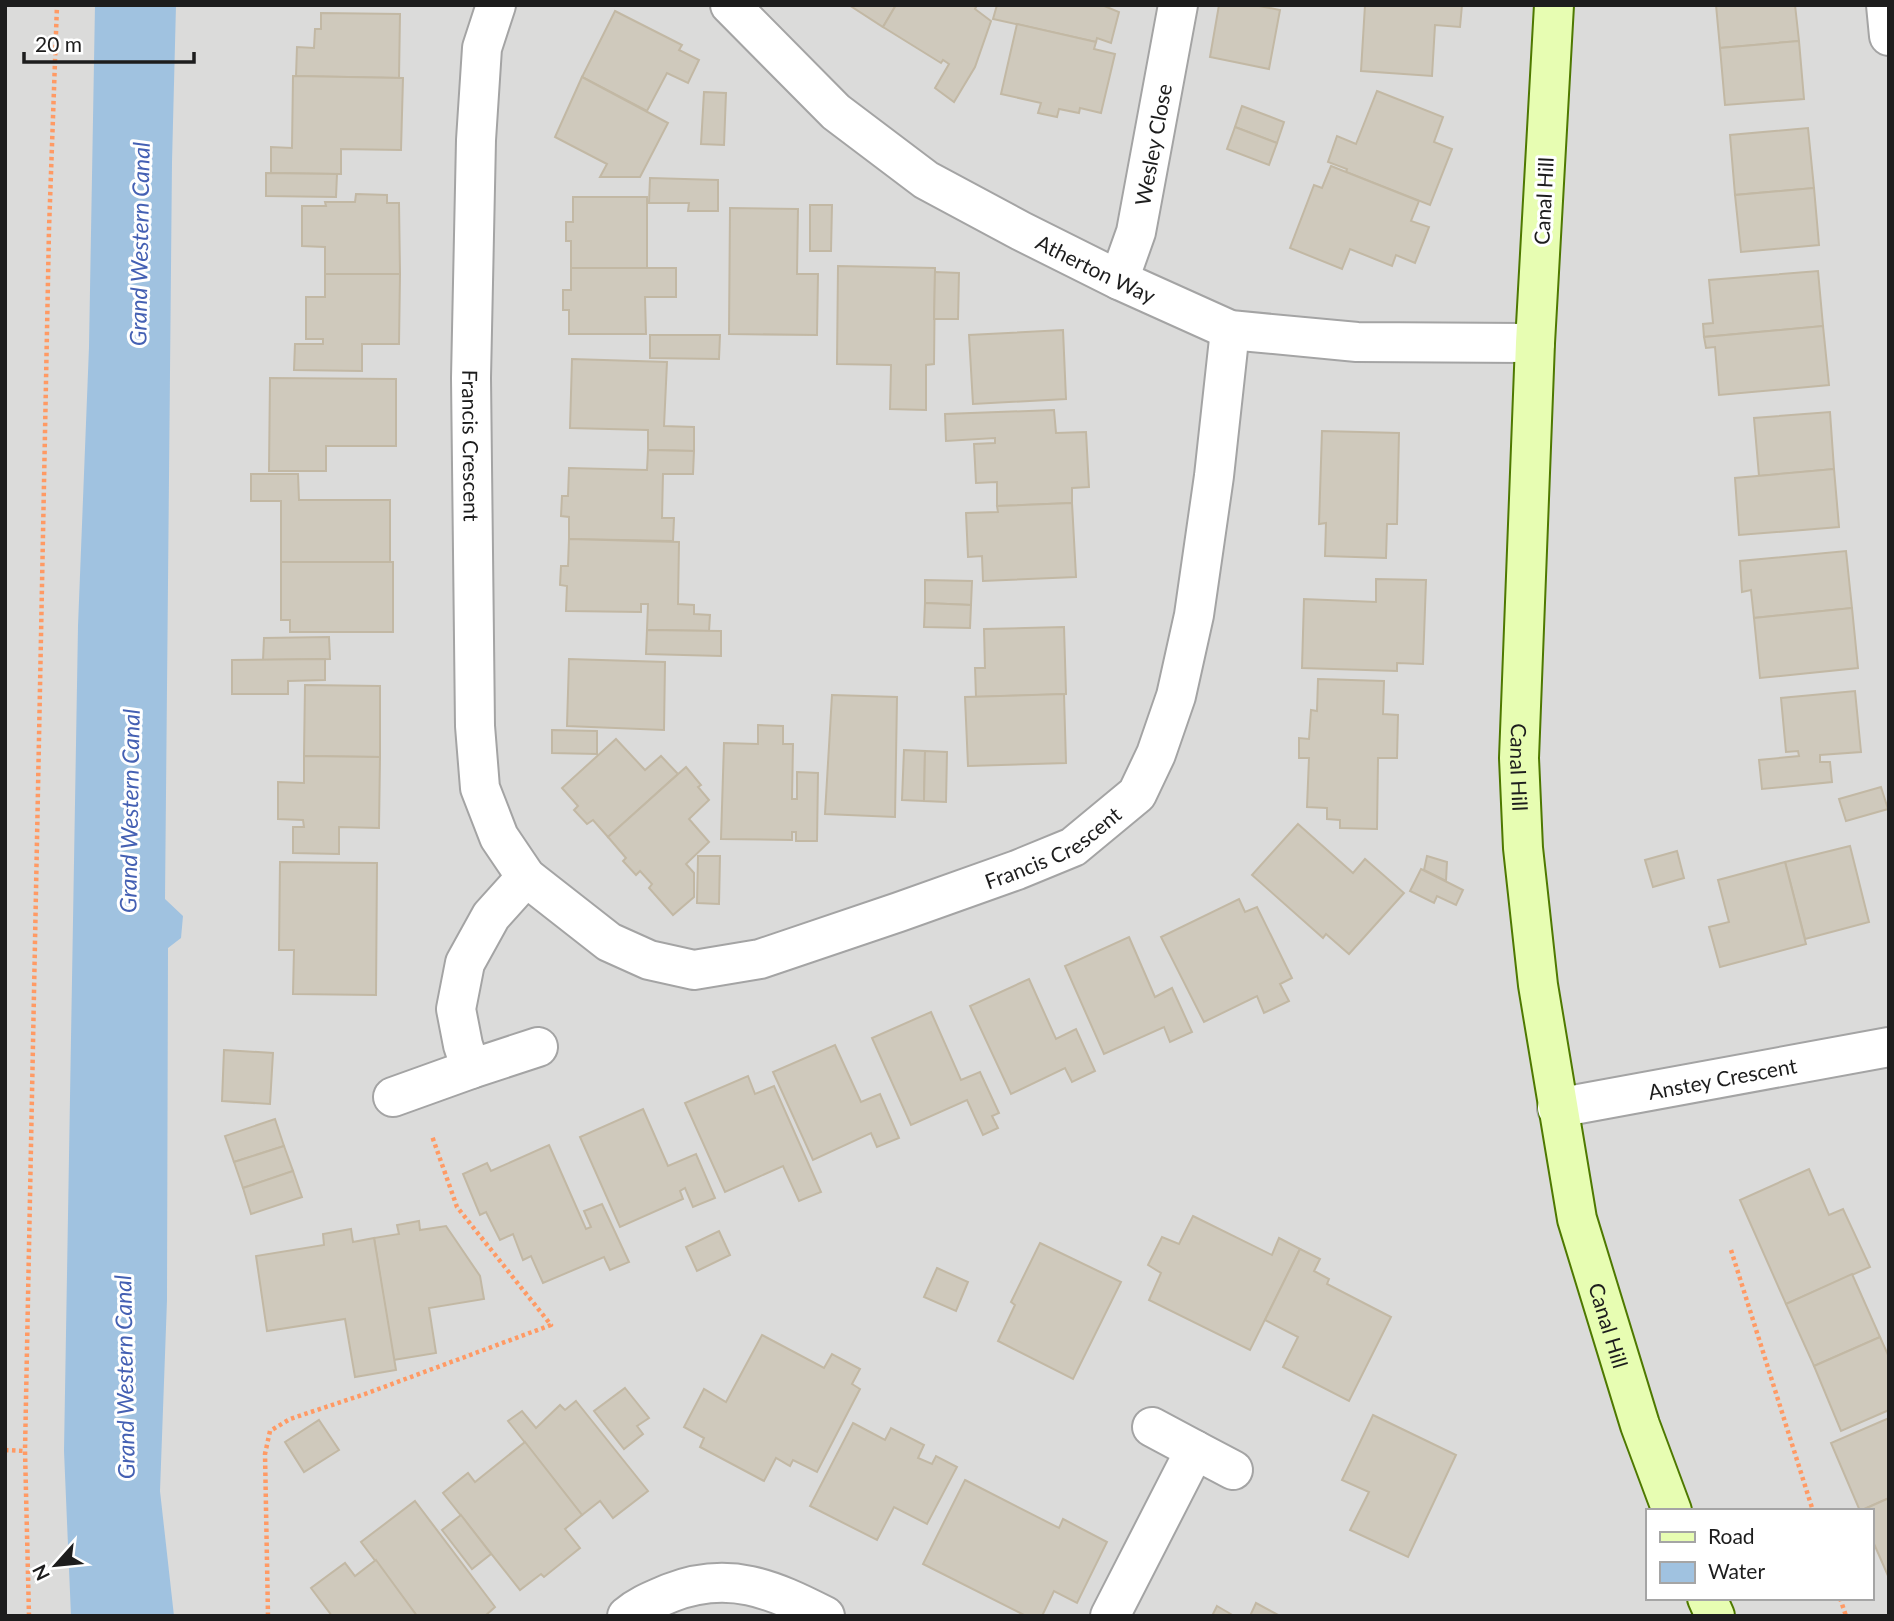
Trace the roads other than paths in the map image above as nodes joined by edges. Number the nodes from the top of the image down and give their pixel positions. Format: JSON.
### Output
{"nodes":[{"id":1,"x":496,"y":5,"type":"edge"},
{"id":2,"x":730,"y":5,"type":"edge"},
{"id":3,"x":1178,"y":5,"type":"edge"},
{"id":4,"x":1554,"y":5,"type":"edge"},
{"id":5,"x":1886,"y":5,"type":"edge"},
{"id":6,"x":1889,"y":36,"type":"edge"},
{"id":7,"x":1119,"y":280,"type":"junction"},
{"id":8,"x":1230,"y":330,"type":"junction"},
{"id":9,"x":1535,"y":344,"type":"junction"},
{"id":10,"x":526,"y":877,"type":"junction"},
{"id":11,"x":538,"y":1046,"type":"dead end"},
{"id":12,"x":1889,"y":1046,"type":"edge"},
{"id":13,"x":471,"y":1069,"type":"junction"},
{"id":14,"x":404,"y":1093,"type":"road end"},
{"id":15,"x":1557,"y":1108,"type":"junction"},
{"id":16,"x":1152,"y":1427,"type":"dead end"},
{"id":17,"x":1195,"y":1450,"type":"junction"},
{"id":18,"x":1233,"y":1470,"type":"dead end"},
{"id":19,"x":1671,"y":1509,"type":"edge"},
{"id":20,"x":1708,"y":1600,"type":"edge"},
{"id":21,"x":627,"y":1616,"type":"edge"},
{"id":22,"x":825,"y":1616,"type":"edge"},
{"id":23,"x":1110,"y":1616,"type":"edge"},
{"id":24,"x":1715,"y":1616,"type":"edge"}],
"edges":[{"from":1,"to":10,"type":"street","name":"Francis Crescent"},
{"from":2,"to":7,"type":"street","name":"Atherton Way"},
{"from":3,"to":7,"type":"street","name":"Wesley Close"},
{"from":4,"to":9,"type":"street","name":"Canal Hill"},
{"from":5,"to":6,"type":"street"},
{"from":7,"to":8,"type":"street","name":"Atherton Way"},
{"from":8,"to":9,"type":"street","name":"Atherton Way"},
{"from":8,"to":10,"type":"street","name":"Francis Crescent"},
{"from":9,"to":15,"type":"street","name":"Canal Hill"},
{"from":10,"to":13,"type":"street"},
{"from":11,"to":13,"type":"street"},
{"from":12,"to":15,"type":"street","name":"Anstey Crescent"},
{"from":13,"to":14,"type":"street"},
{"from":15,"to":19,"type":"street","name":"Canal Hill"},
{"from":16,"to":17,"type":"street"},
{"from":17,"to":18,"type":"street"},
{"from":17,"to":23,"type":"street"},
{"from":20,"to":24,"type":"street"},
{"from":21,"to":22,"type":"street"}]}
